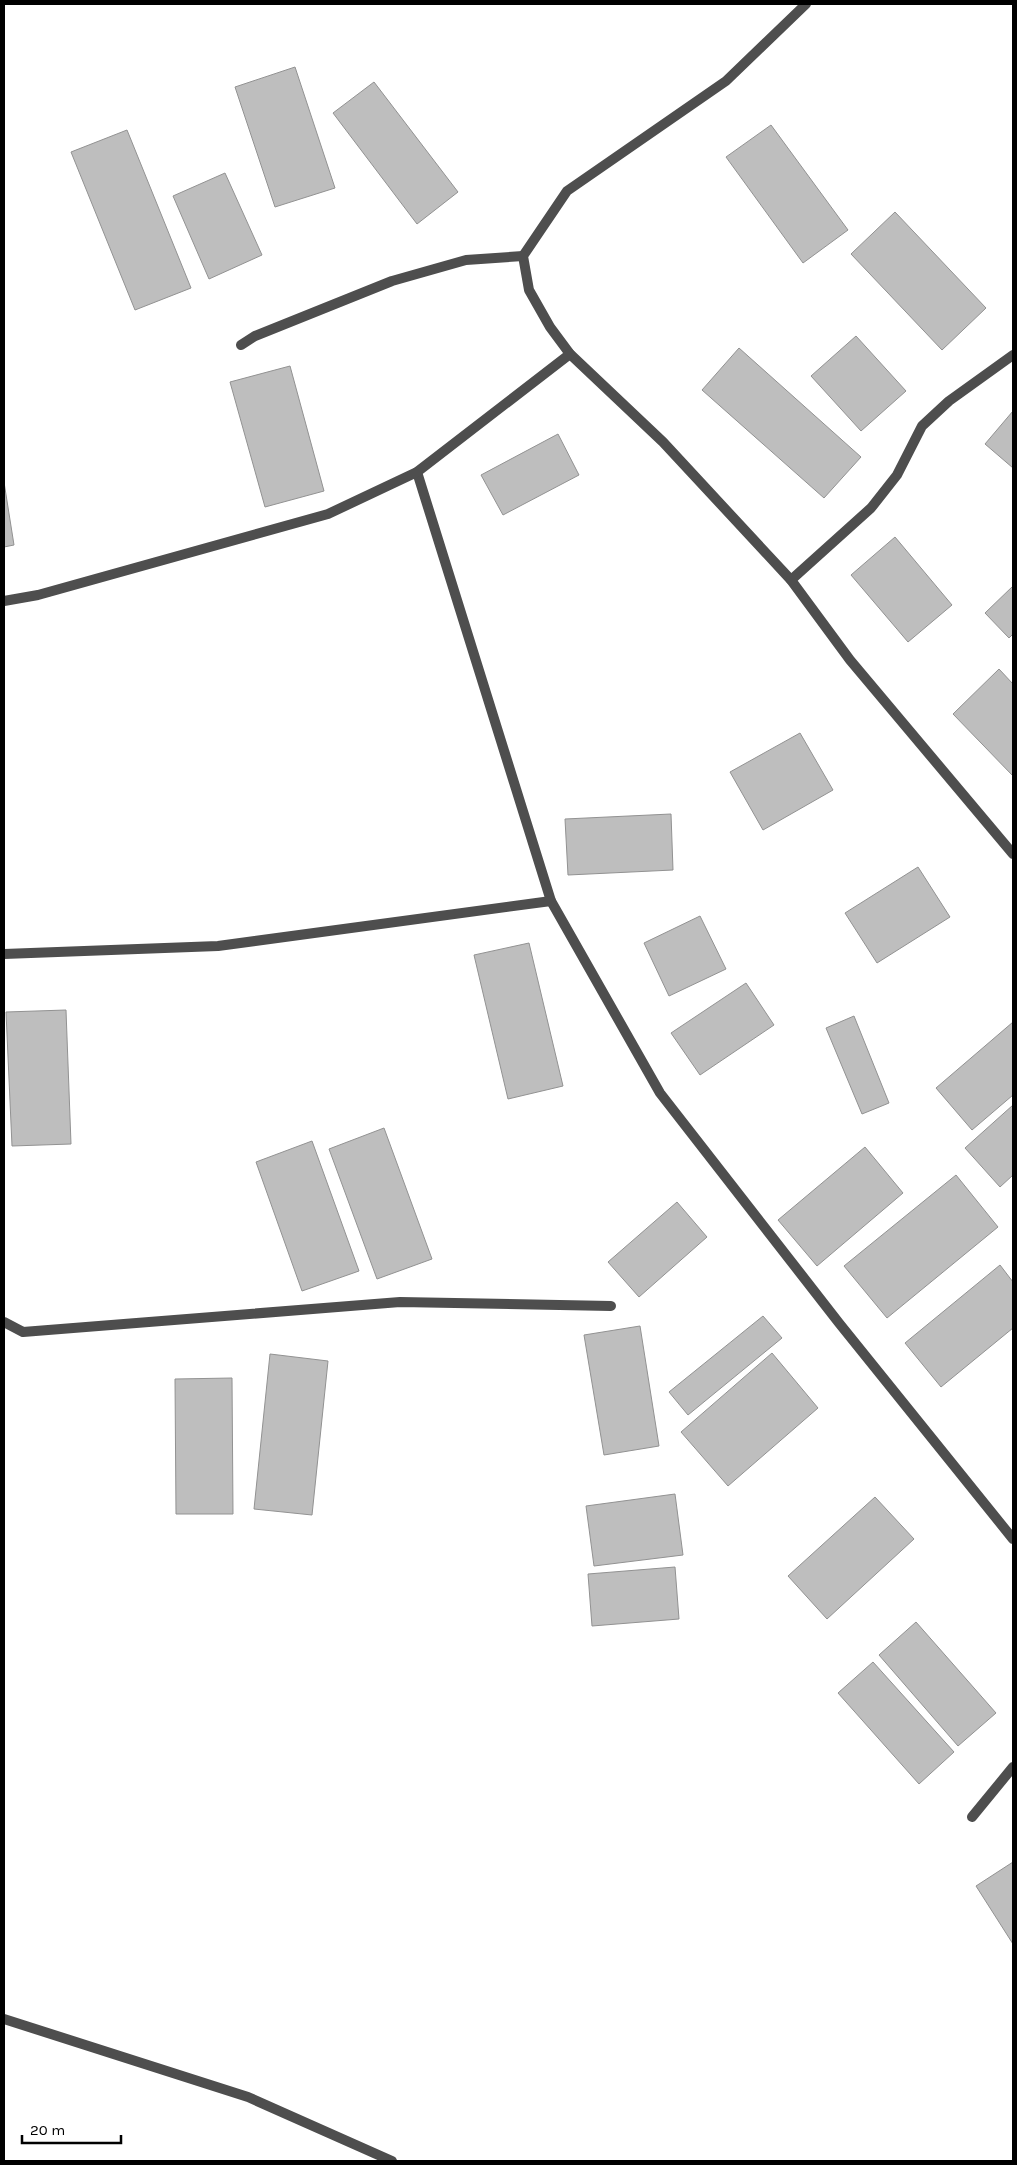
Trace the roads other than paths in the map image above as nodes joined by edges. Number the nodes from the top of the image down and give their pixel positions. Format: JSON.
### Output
{"nodes":[{"id":1,"x":806,"y":4,"type":"edge"},
{"id":2,"x":523,"y":256,"type":"junction"},
{"id":3,"x":241,"y":345,"type":"dead end"},
{"id":4,"x":570,"y":354,"type":"junction"},
{"id":5,"x":1013,"y":355,"type":"edge"},
{"id":6,"x":417,"y":472,"type":"junction"},
{"id":7,"x":791,"y":580,"type":"junction"},
{"id":8,"x":4,"y":601,"type":"edge"},
{"id":9,"x":1013,"y":854,"type":"edge"},
{"id":10,"x":551,"y":900,"type":"junction"},
{"id":11,"x":4,"y":954,"type":"edge"},
{"id":12,"x":611,"y":1306,"type":"dead end"},
{"id":13,"x":4,"y":1322,"type":"edge"},
{"id":14,"x":1009,"y":1526,"type":"edge"},
{"id":15,"x":1013,"y":1539,"type":"edge"},
{"id":16,"x":1013,"y":1767,"type":"edge"},
{"id":17,"x":972,"y":1817,"type":"dead end"},
{"id":18,"x":4,"y":2019,"type":"edge"},
{"id":19,"x":392,"y":2161,"type":"edge"}],
"edges":[{"from":1,"to":2,"type":"street"},
{"from":2,"to":3,"type":"street"},
{"from":2,"to":4,"type":"street"},
{"from":4,"to":6,"type":"street"},
{"from":4,"to":7,"type":"street"},
{"from":5,"to":7,"type":"street"},
{"from":6,"to":8,"type":"street"},
{"from":6,"to":10,"type":"street"},
{"from":7,"to":9,"type":"street"},
{"from":10,"to":11,"type":"street"},
{"from":10,"to":14,"type":"street"},
{"from":12,"to":13,"type":"street"},
{"from":14,"to":15,"type":"street"},
{"from":16,"to":17,"type":"street"},
{"from":18,"to":19,"type":"street"}]}
